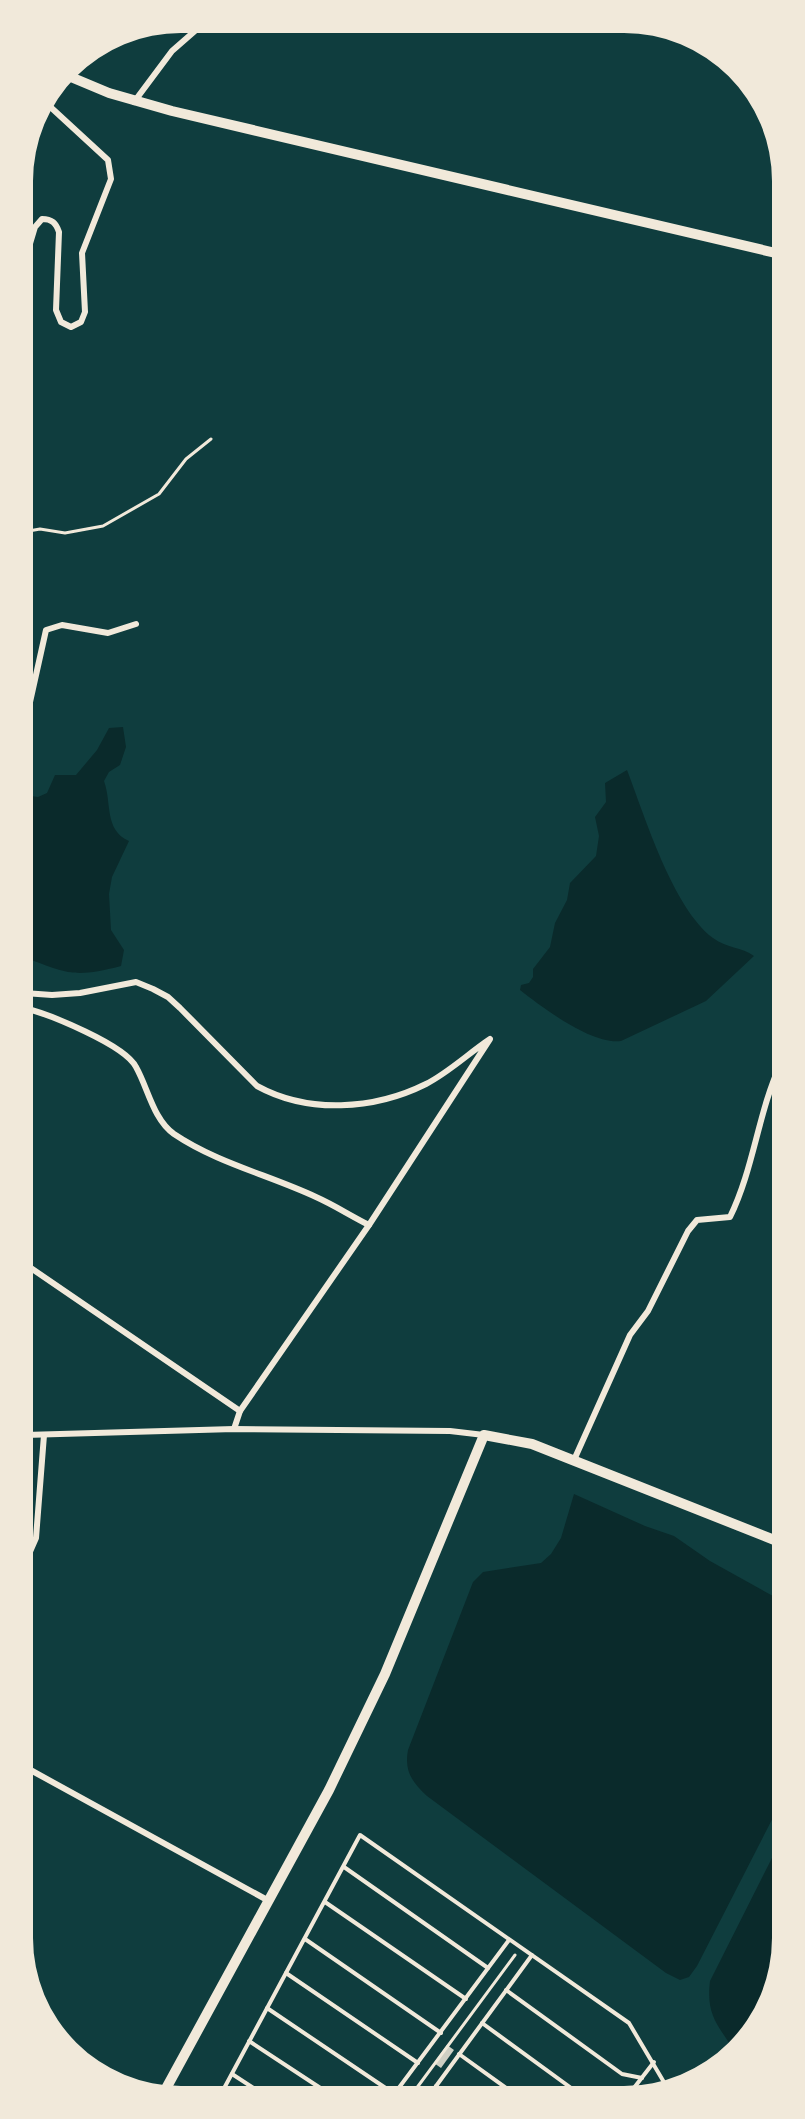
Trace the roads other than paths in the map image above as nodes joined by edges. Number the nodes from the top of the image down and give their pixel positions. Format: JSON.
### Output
{"nodes":[{"id":1,"x":193,"y":33,"type":"edge"},
{"id":2,"x":74,"y":78,"type":"edge"},
{"id":3,"x":134,"y":102,"type":"junction"},
{"id":4,"x":52,"y":109,"type":"edge"},
{"id":5,"x":33,"y":234,"type":"edge"},
{"id":6,"x":772,"y":252,"type":"edge"},
{"id":7,"x":136,"y":624,"type":"dead end"},
{"id":8,"x":33,"y":688,"type":"edge"},
{"id":9,"x":33,"y":994,"type":"edge"},
{"id":10,"x":33,"y":1011,"type":"edge"},
{"id":11,"x":772,"y":1081,"type":"edge"},
{"id":12,"x":369,"y":1225,"type":"junction"},
{"id":13,"x":33,"y":1269,"type":"edge"},
{"id":14,"x":240,"y":1411,"type":"junction"},
{"id":15,"x":234,"y":1429,"type":"junction"},
{"id":16,"x":33,"y":1435,"type":"edge"},
{"id":17,"x":44,"y":1435,"type":"junction"},
{"id":18,"x":484,"y":1435,"type":"junction"},
{"id":19,"x":574,"y":1460,"type":"junction"},
{"id":20,"x":772,"y":1539,"type":"edge"},
{"id":21,"x":33,"y":1545,"type":"edge"},
{"id":22,"x":33,"y":1771,"type":"edge"},
{"id":23,"x":343,"y":1867,"type":"junction"},
{"id":24,"x":268,"y":1901,"type":"junction"},
{"id":25,"x":325,"y":1902,"type":"junction"},
{"id":26,"x":305,"y":1939,"type":"junction"},
{"id":27,"x":509,"y":1940,"type":"junction"},
{"id":28,"x":532,"y":1955,"type":"junction"},
{"id":29,"x":488,"y":1968,"type":"junction"},
{"id":30,"x":286,"y":1973,"type":"junction"},
{"id":31,"x":506,"y":1990,"type":"junction"},
{"id":32,"x":466,"y":1999,"type":"junction"},
{"id":33,"x":267,"y":2008,"type":"junction"},
{"id":34,"x":482,"y":2023,"type":"junction"},
{"id":35,"x":441,"y":2032,"type":"junction"},
{"id":36,"x":249,"y":2041,"type":"junction"},
{"id":37,"x":459,"y":2054,"type":"junction"},
{"id":38,"x":654,"y":2062,"type":"junction"},
{"id":39,"x":418,"y":2063,"type":"junction"},
{"id":40,"x":232,"y":2073,"type":"junction"},
{"id":41,"x":642,"y":2078,"type":"junction"},
{"id":42,"x":663,"y":2080,"type":"edge"},
{"id":43,"x":168,"y":2085,"type":"edge"},
{"id":44,"x":225,"y":2086,"type":"edge"},
{"id":45,"x":250,"y":2086,"type":"edge"},
{"id":46,"x":317,"y":2086,"type":"edge"},
{"id":47,"x":384,"y":2086,"type":"edge"},
{"id":48,"x":400,"y":2086,"type":"edge"},
{"id":49,"x":436,"y":2086,"type":"edge"},
{"id":50,"x":503,"y":2086,"type":"edge"},
{"id":51,"x":568,"y":2086,"type":"edge"},
{"id":52,"x":636,"y":2086,"type":"edge"}],
"edges":[{"from":1,"to":3,"type":"street"},
{"from":2,"to":3,"type":"street"},
{"from":3,"to":6,"type":"street"},
{"from":4,"to":5,"type":"street"},
{"from":7,"to":8,"type":"street"},
{"from":9,"to":12,"type":"street"},
{"from":10,"to":12,"type":"street"},
{"from":11,"to":19,"type":"street"},
{"from":12,"to":14,"type":"street"},
{"from":13,"to":14,"type":"street"},
{"from":14,"to":15,"type":"street"},
{"from":15,"to":17,"type":"street"},
{"from":15,"to":18,"type":"street"},
{"from":16,"to":17,"type":"street"},
{"from":17,"to":21,"type":"street"},
{"from":18,"to":19,"type":"street"},
{"from":18,"to":24,"type":"street"},
{"from":19,"to":20,"type":"street"},
{"from":22,"to":24,"type":"street"},
{"from":23,"to":25,"type":"lane"},
{"from":23,"to":27,"type":"lane"},
{"from":23,"to":29,"type":"lane"},
{"from":24,"to":43,"type":"street"},
{"from":25,"to":26,"type":"lane"},
{"from":25,"to":32,"type":"lane"},
{"from":26,"to":30,"type":"lane"},
{"from":26,"to":35,"type":"lane"},
{"from":27,"to":28,"type":"lane"},
{"from":27,"to":29,"type":"lane"},
{"from":28,"to":31,"type":"lane"},
{"from":28,"to":38,"type":"lane"},
{"from":29,"to":32,"type":"lane"},
{"from":30,"to":33,"type":"lane"},
{"from":30,"to":39,"type":"lane"},
{"from":31,"to":34,"type":"lane"},
{"from":31,"to":41,"type":"lane"},
{"from":32,"to":35,"type":"lane"},
{"from":33,"to":36,"type":"lane"},
{"from":33,"to":47,"type":"lane"},
{"from":34,"to":37,"type":"lane"},
{"from":34,"to":51,"type":"lane"},
{"from":35,"to":39,"type":"lane"},
{"from":36,"to":40,"type":"lane"},
{"from":36,"to":46,"type":"lane"},
{"from":37,"to":49,"type":"lane"},
{"from":37,"to":50,"type":"lane"},
{"from":38,"to":41,"type":"lane"},
{"from":38,"to":42,"type":"lane"},
{"from":39,"to":48,"type":"lane"},
{"from":40,"to":44,"type":"lane"},
{"from":40,"to":45,"type":"lane"},
{"from":41,"to":52,"type":"lane"}]}
